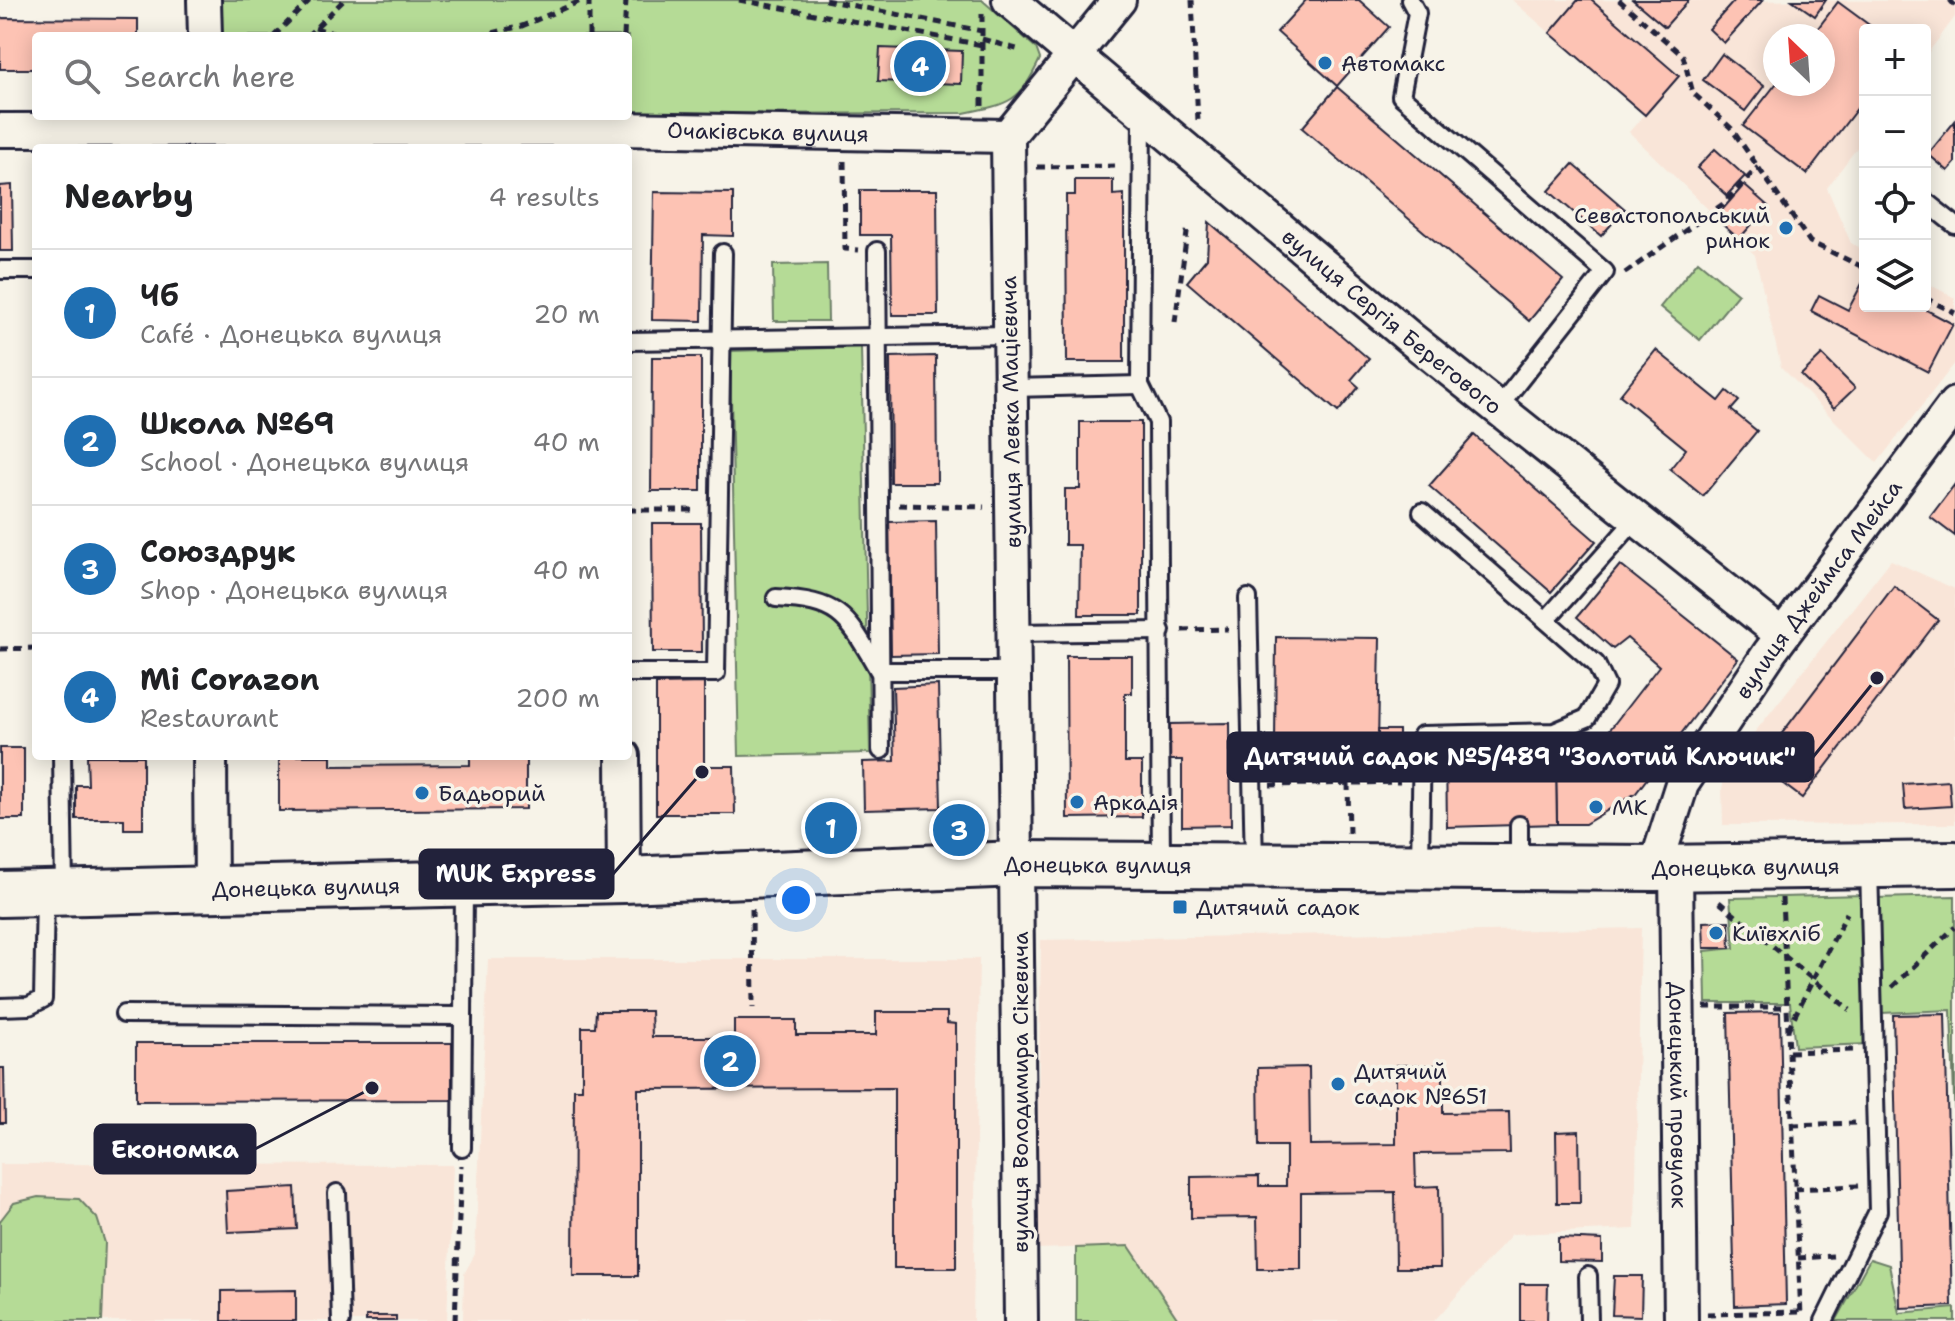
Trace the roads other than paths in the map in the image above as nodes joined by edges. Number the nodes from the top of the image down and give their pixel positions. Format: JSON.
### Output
{"nodes":[{"id":1,"x":204,"y":0,"type":"edge"},
{"id":2,"x":1119,"y":0,"type":"edge"},
{"id":3,"x":1410,"y":0,"type":"edge"},
{"id":4,"x":996,"y":4,"type":"edge"},
{"id":5,"x":205,"y":32,"type":"edge"},
{"id":6,"x":1073,"y":54,"type":"junction"},
{"id":7,"x":1142,"y":110,"type":"junction"},
{"id":8,"x":0,"y":130,"type":"edge"},
{"id":9,"x":207,"y":132,"type":"edge"},
{"id":10,"x":1008,"y":136,"type":"junction"},
{"id":11,"x":618,"y":138,"type":"edge"},
{"id":12,"x":54,"y":139,"type":"edge"},
{"id":13,"x":1931,"y":206,"type":"edge"},
{"id":14,"x":1955,"y":225,"type":"edge"},
{"id":15,"x":877,"y":251,"type":"road end"},
{"id":16,"x":723,"y":253,"type":"dead end"},
{"id":17,"x":0,"y":270,"type":"edge"},
{"id":18,"x":32,"y":270,"type":"edge"},
{"id":19,"x":1010,"y":335,"type":"junction"},
{"id":20,"x":876,"y":337,"type":"junction"},
{"id":21,"x":723,"y":340,"type":"junction"},
{"id":22,"x":632,"y":341,"type":"edge"},
{"id":23,"x":1140,"y":385,"type":"junction"},
{"id":24,"x":1011,"y":388,"type":"junction"},
{"id":25,"x":1955,"y":404,"type":"edge"},
{"id":26,"x":1498,"y":408,"type":"junction"},
{"id":27,"x":1422,"y":512,"type":"dead end"},
{"id":28,"x":1638,"y":517,"type":"junction"},
{"id":29,"x":776,"y":598,"type":"dead end"},
{"id":30,"x":1248,"y":598,"type":"dead end"},
{"id":31,"x":1546,"y":620,"type":"junction"},
{"id":32,"x":1161,"y":631,"type":"junction"},
{"id":33,"x":1014,"y":633,"type":"junction"},
{"id":34,"x":1782,"y":635,"type":"junction"},
{"id":35,"x":879,"y":671,"type":"junction"},
{"id":36,"x":1015,"y":671,"type":"junction"},
{"id":37,"x":632,"y":673,"type":"edge"},
{"id":38,"x":1518,"y":733,"type":"junction"},
{"id":39,"x":881,"y":750,"type":"dead end"},
{"id":40,"x":62,"y":760,"type":"edge"},
{"id":41,"x":210,"y":760,"type":"edge"},
{"id":42,"x":623,"y":760,"type":"edge"},
{"id":43,"x":1518,"y":768,"type":"dead end"},
{"id":44,"x":1254,"y":863,"type":"junction"},
{"id":45,"x":1018,"y":864,"type":"junction"},
{"id":46,"x":1161,"y":864,"type":"junction"},
{"id":47,"x":1955,"y":864,"type":"edge"},
{"id":48,"x":1420,"y":865,"type":"junction"},
{"id":49,"x":1869,"y":865,"type":"junction"},
{"id":50,"x":1665,"y":867,"type":"junction"},
{"id":51,"x":624,"y":880,"type":"junction"},
{"id":52,"x":464,"y":884,"type":"junction"},
{"id":53,"x":211,"y":891,"type":"junction"},
{"id":54,"x":54,"y":893,"type":"junction"},
{"id":55,"x":0,"y":894,"type":"edge"},
{"id":56,"x":0,"y":1007,"type":"edge"},
{"id":57,"x":124,"y":1014,"type":"dead end"},
{"id":58,"x":463,"y":1016,"type":"junction"},
{"id":59,"x":462,"y":1148,"type":"road end"},
{"id":60,"x":337,"y":1193,"type":"dead end"},
{"id":61,"x":1588,"y":1276,"type":"dead end"},
{"id":62,"x":1690,"y":1318,"type":"edge"},
{"id":63,"x":341,"y":1321,"type":"edge"},
{"id":64,"x":1021,"y":1321,"type":"edge"},
{"id":65,"x":1589,"y":1321,"type":"edge"},
{"id":66,"x":1824,"y":1321,"type":"edge"}],
"edges":[{"from":1,"to":5,"type":"street"},
{"from":2,"to":6,"type":"street"},
{"from":3,"to":26,"type":"lane"},
{"from":4,"to":6,"type":"street","name":"вулиця Сергія Берегового"},
{"from":6,"to":7,"type":"street","name":"вулиця Сергія Берегового"},
{"from":6,"to":10,"type":"street"},
{"from":7,"to":23,"type":"lane"},
{"from":7,"to":26,"type":"street","name":"вулиця Сергія Берегового"},
{"from":8,"to":12,"type":"street","name":"Очаківська вулиця"},
{"from":9,"to":11,"type":"street","name":"Очаківська вулиця"},
{"from":9,"to":12,"type":"street","name":"Очаківська вулиця"},
{"from":10,"to":11,"type":"street","name":"Очаківська вулиця"},
{"from":10,"to":19,"type":"street","name":"вулиця Левка Мацієвича"},
{"from":13,"to":14,"type":"lane"},
{"from":15,"to":20,"type":"lane"},
{"from":16,"to":21,"type":"lane"},
{"from":17,"to":18,"type":"lane"},
{"from":19,"to":20,"type":"lane"},
{"from":19,"to":24,"type":"street","name":"вулиця Левка Мацієвича"},
{"from":20,"to":21,"type":"lane"},
{"from":20,"to":35,"type":"lane"},
{"from":21,"to":22,"type":"lane"},
{"from":21,"to":37,"type":"lane"},
{"from":23,"to":24,"type":"lane"},
{"from":23,"to":32,"type":"lane"},
{"from":24,"to":33,"type":"street","name":"вулиця Левка Мацієвича"},
{"from":25,"to":34,"type":"street","name":"вулиця Джеймса Мейса"},
{"from":26,"to":28,"type":"street","name":"вулиця Сергія Берегового"},
{"from":27,"to":31,"type":"lane"},
{"from":28,"to":31,"type":"lane"},
{"from":28,"to":34,"type":"street","name":"вулиця Сергія Берегового"},
{"from":29,"to":35,"type":"lane"},
{"from":30,"to":44,"type":"lane"},
{"from":31,"to":38,"type":"lane"},
{"from":32,"to":33,"type":"lane"},
{"from":32,"to":46,"type":"lane"},
{"from":33,"to":36,"type":"street","name":"вулиця Левка Мацієвича"},
{"from":34,"to":50,"type":"street","name":"вулиця Джеймса Мейса"},
{"from":35,"to":36,"type":"lane"},
{"from":35,"to":39,"type":"lane"},
{"from":36,"to":45,"type":"street","name":"вулиця Левка Мацієвича"},
{"from":38,"to":43,"type":"lane"},
{"from":38,"to":48,"type":"lane"},
{"from":40,"to":54,"type":"lane"},
{"from":41,"to":53,"type":"street"},
{"from":42,"to":51,"type":"street"},
{"from":44,"to":46,"type":"street","name":"Донецька вулиця"},
{"from":44,"to":48,"type":"street","name":"Донецька вулиця"},
{"from":45,"to":46,"type":"street","name":"Донецька вулиця"},
{"from":45,"to":51,"type":"street","name":"Донецька вулиця"},
{"from":45,"to":64,"type":"street","name":"вулиця Володимира Сікевича"},
{"from":47,"to":49,"type":"street","name":"Донецька вулиця"},
{"from":48,"to":50,"type":"street","name":"Донецька вулиця"},
{"from":49,"to":50,"type":"street","name":"Донецька вулиця"},
{"from":49,"to":66,"type":"lane"},
{"from":50,"to":62,"type":"street","name":"Донецький провулок"},
{"from":51,"to":52,"type":"street","name":"Донецька вулиця"},
{"from":52,"to":53,"type":"street","name":"Донецька вулиця"},
{"from":52,"to":58,"type":"lane"},
{"from":53,"to":54,"type":"street","name":"Донецька вулиця"},
{"from":54,"to":55,"type":"street","name":"Донецька вулиця"},
{"from":54,"to":56,"type":"lane"},
{"from":57,"to":58,"type":"lane"},
{"from":58,"to":59,"type":"lane"},
{"from":60,"to":63,"type":"lane"},
{"from":61,"to":65,"type":"lane"}]}
